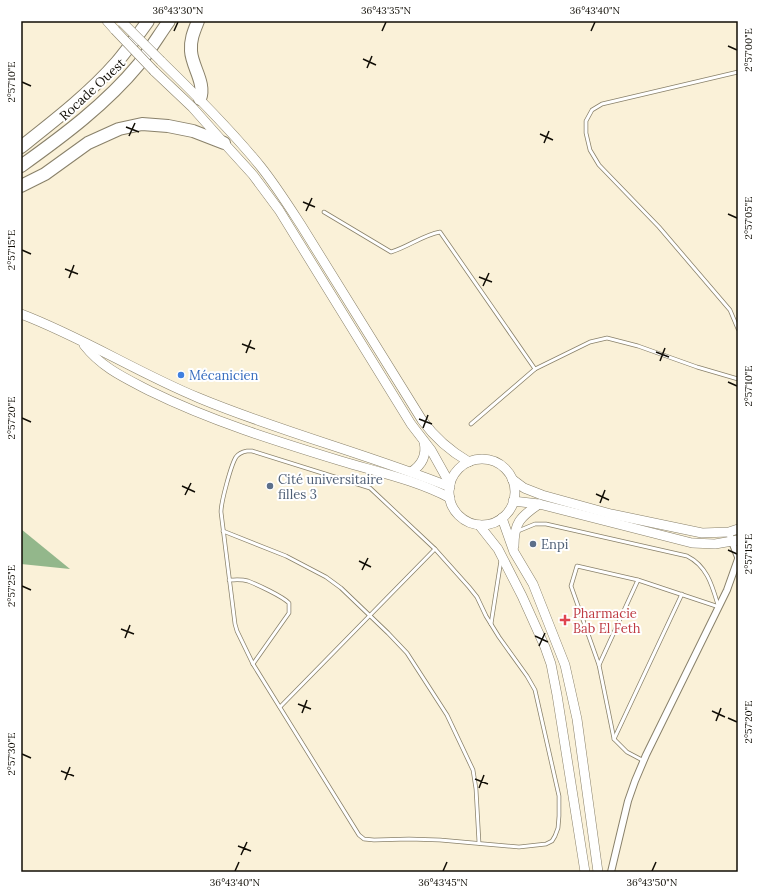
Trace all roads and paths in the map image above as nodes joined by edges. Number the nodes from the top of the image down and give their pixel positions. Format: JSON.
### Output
{"nodes":[{"id":1,"x":107,"y":21,"type":"edge"},
{"id":2,"x":148,"y":21,"type":"edge"},
{"id":3,"x":169,"y":21,"type":"edge"},
{"id":4,"x":198,"y":21,"type":"edge"},
{"id":5,"x":122,"y":22,"type":"edge"},
{"id":6,"x":738,"y":72,"type":"edge"},
{"id":7,"x":196,"y":103,"type":"junction"},
{"id":8,"x":224,"y":142,"type":"junction"},
{"id":9,"x":21,"y":147,"type":"edge"},
{"id":10,"x":21,"y":166,"type":"edge"},
{"id":11,"x":21,"y":186,"type":"edge"},
{"id":12,"x":324,"y":212,"type":"dead end"},
{"id":13,"x":21,"y":314,"type":"edge"},
{"id":14,"x":738,"y":329,"type":"edge"},
{"id":15,"x":82,"y":342,"type":"junction"},
{"id":16,"x":535,"y":369,"type":"junction"},
{"id":17,"x":738,"y":379,"type":"edge"},
{"id":18,"x":471,"y":424,"type":"dead end"},
{"id":19,"x":424,"y":442,"type":"junction"},
{"id":20,"x":470,"y":462,"type":"junction"},
{"id":21,"x":411,"y":472,"type":"junction"},
{"id":22,"x":512,"y":479,"type":"junction"},
{"id":23,"x":450,"y":486,"type":"junction"},
{"id":24,"x":450,"y":498,"type":"junction"},
{"id":25,"x":513,"y":502,"type":"junction"},
{"id":26,"x":539,"y":504,"type":"junction"},
{"id":27,"x":502,"y":518,"type":"junction"},
{"id":28,"x":479,"y":525,"type":"junction"},
{"id":29,"x":734,"y":530,"type":"edge"},
{"id":30,"x":223,"y":531,"type":"junction"},
{"id":31,"x":515,"y":532,"type":"junction"},
{"id":32,"x":735,"y":541,"type":"edge"},
{"id":33,"x":435,"y":549,"type":"junction"},
{"id":34,"x":514,"y":552,"type":"junction"},
{"id":35,"x":502,"y":556,"type":"junction"},
{"id":36,"x":738,"y":558,"type":"edge"},
{"id":37,"x":229,"y":580,"type":"junction"},
{"id":38,"x":638,"y":580,"type":"junction"},
{"id":39,"x":682,"y":594,"type":"junction"},
{"id":40,"x":719,"y":607,"type":"junction"},
{"id":41,"x":370,"y":615,"type":"junction"},
{"id":42,"x":491,"y":624,"type":"junction"},
{"id":43,"x":253,"y":664,"type":"junction"},
{"id":44,"x":599,"y":665,"type":"junction"},
{"id":45,"x":280,"y":707,"type":"junction"},
{"id":46,"x":614,"y":739,"type":"junction"},
{"id":47,"x":644,"y":762,"type":"junction"},
{"id":48,"x":479,"y":843,"type":"junction"},
{"id":49,"x":584,"y":872,"type":"edge"},
{"id":50,"x":598,"y":872,"type":"edge"},
{"id":51,"x":611,"y":872,"type":"edge"}],
"edges":[{"from":1,"to":7,"type":"main road","bridge":true},
{"from":2,"to":9,"type":"highway","name":"Rocade Ouest"},
{"from":3,"to":10,"type":"highway","name":"Rocade Ouest"},
{"from":4,"to":7,"type":"highway"},
{"from":5,"to":7,"type":"main road","bridge":true},
{"from":6,"to":14,"type":"lane"},
{"from":7,"to":8,"type":"main road"},
{"from":7,"to":20,"type":"main road"},
{"from":8,"to":11,"type":"highway"},
{"from":8,"to":19,"type":"main road"},
{"from":12,"to":16,"type":"lane"},
{"from":13,"to":15,"type":"main road"},
{"from":15,"to":21,"type":"main road"},
{"from":15,"to":24,"type":"main road"},
{"from":16,"to":17,"type":"lane"},
{"from":16,"to":18,"type":"lane"},
{"from":19,"to":21,"type":"main road"},
{"from":19,"to":23,"type":"main road"},
{"from":20,"to":22,"type":"main road"},
{"from":20,"to":23,"type":"main road"},
{"from":21,"to":23,"type":"main road"},
{"from":22,"to":25,"type":"main road"},
{"from":22,"to":29,"type":"main road"},
{"from":23,"to":24,"type":"main road"},
{"from":24,"to":28,"type":"main road"},
{"from":25,"to":26,"type":"main road"},
{"from":25,"to":27,"type":"main road"},
{"from":26,"to":31,"type":"main road"},
{"from":26,"to":32,"type":"main road"},
{"from":27,"to":28,"type":"main road"},
{"from":27,"to":34,"type":"main road"},
{"from":28,"to":35,"type":"main road"},
{"from":29,"to":32,"type":"street"},
{"from":30,"to":33,"type":"lane"},
{"from":30,"to":37,"type":"lane"},
{"from":30,"to":41,"type":"lane"},
{"from":31,"to":34,"type":"main road"},
{"from":31,"to":40,"type":"lane"},
{"from":32,"to":36,"type":"street"},
{"from":33,"to":41,"type":"lane"},
{"from":33,"to":42,"type":"lane"},
{"from":34,"to":50,"type":"main road"},
{"from":35,"to":42,"type":"lane"},
{"from":35,"to":49,"type":"main road"},
{"from":36,"to":40,"type":"street"},
{"from":37,"to":43,"type":"lane"},
{"from":37,"to":43,"type":"lane"},
{"from":38,"to":39,"type":"lane"},
{"from":38,"to":44,"type":"lane"},
{"from":38,"to":44,"type":"lane"},
{"from":39,"to":40,"type":"lane"},
{"from":39,"to":46,"type":"lane"},
{"from":40,"to":47,"type":"street"},
{"from":41,"to":45,"type":"lane"},
{"from":41,"to":48,"type":"lane"},
{"from":42,"to":48,"type":"lane"},
{"from":43,"to":45,"type":"lane"},
{"from":44,"to":46,"type":"lane"},
{"from":45,"to":48,"type":"lane"},
{"from":46,"to":47,"type":"lane"},
{"from":47,"to":51,"type":"street"}]}
